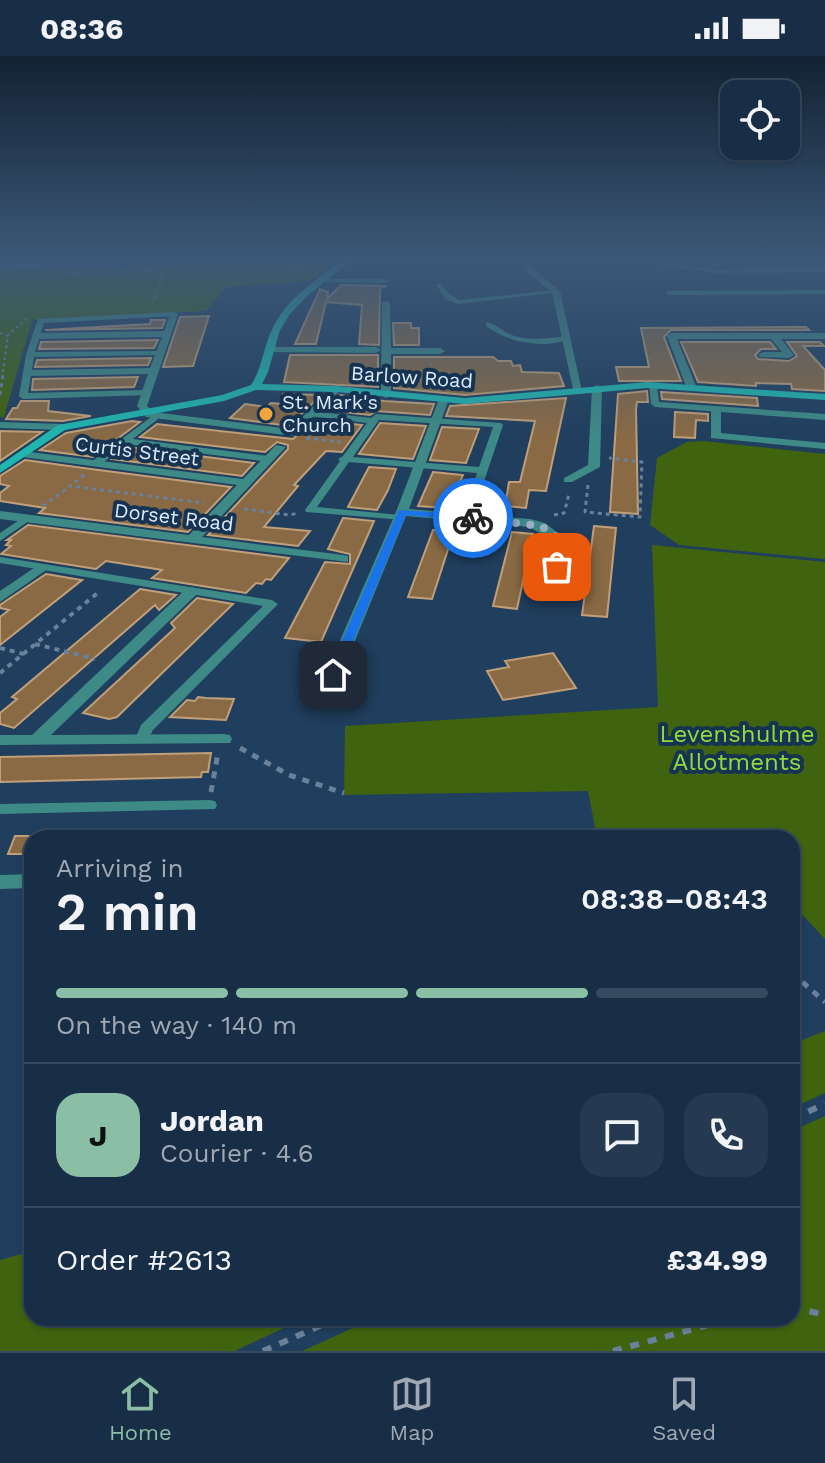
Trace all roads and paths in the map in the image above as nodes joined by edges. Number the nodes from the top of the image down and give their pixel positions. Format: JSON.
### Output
{"nodes":[{"id":1,"x":116,"y":317,"type":"edge"},
{"id":2,"x":173,"y":317,"type":"edge"},
{"id":3,"x":284,"y":317,"type":"edge"},
{"id":4,"x":384,"y":317,"type":"edge"},
{"id":5,"x":562,"y":317,"type":"edge"},
{"id":6,"x":31,"y":318,"type":"dead end"},
{"id":7,"x":106,"y":318,"type":"junction"},
{"id":8,"x":489,"y":324,"type":"dead end"},
{"id":9,"x":0,"y":333,"type":"edge"},
{"id":10,"x":167,"y":334,"type":"junction"},
{"id":11,"x":102,"y":335,"type":"junction"},
{"id":12,"x":7,"y":336,"type":"junction"},
{"id":13,"x":21,"y":336,"type":"dead end"},
{"id":14,"x":35,"y":336,"type":"junction"},
{"id":15,"x":774,"y":336,"type":"junction"},
{"id":16,"x":825,"y":336,"type":"edge"},
{"id":17,"x":567,"y":338,"type":"junction"},
{"id":18,"x":271,"y":350,"type":"junction"},
{"id":19,"x":381,"y":351,"type":"junction"},
{"id":20,"x":434,"y":352,"type":"joint"},
{"id":21,"x":161,"y":353,"type":"junction"},
{"id":22,"x":30,"y":355,"type":"junction"},
{"id":23,"x":763,"y":355,"type":"dead end"},
{"id":24,"x":155,"y":371,"type":"junction"},
{"id":25,"x":27,"y":373,"type":"junction"},
{"id":26,"x":386,"y":376,"type":"junction"},
{"id":27,"x":653,"y":385,"type":"junction"},
{"id":28,"x":691,"y":386,"type":"junction"},
{"id":29,"x":255,"y":387,"type":"junction"},
{"id":30,"x":597,"y":388,"type":"junction"},
{"id":31,"x":337,"y":389,"type":"junction"},
{"id":32,"x":578,"y":389,"type":"junction"},
{"id":33,"x":1,"y":393,"type":"edge"},
{"id":34,"x":146,"y":393,"type":"junction"},
{"id":35,"x":386,"y":395,"type":"junction"},
{"id":36,"x":825,"y":397,"type":"edge"},
{"id":37,"x":444,"y":399,"type":"junction"},
{"id":38,"x":716,"y":409,"type":"junction"},
{"id":39,"x":151,"y":414,"type":"junction"},
{"id":40,"x":312,"y":414,"type":"junction"},
{"id":41,"x":825,"y":417,"type":"edge"},
{"id":42,"x":372,"y":421,"type":"junction"},
{"id":43,"x":437,"y":421,"type":"junction"},
{"id":44,"x":0,"y":425,"type":"edge"},
{"id":45,"x":62,"y":427,"type":"junction"},
{"id":46,"x":298,"y":435,"type":"junction"},
{"id":47,"x":125,"y":441,"type":"junction"},
{"id":48,"x":355,"y":444,"type":"junction"},
{"id":49,"x":825,"y":446,"type":"edge"},
{"id":50,"x":280,"y":447,"type":"dead end"},
{"id":51,"x":22,"y":454,"type":"junction"},
{"id":52,"x":594,"y":457,"type":"junction"},
{"id":53,"x":269,"y":459,"type":"junction"},
{"id":54,"x":343,"y":459,"type":"junction"},
{"id":55,"x":97,"y":464,"type":"junction"},
{"id":56,"x":419,"y":466,"type":"junction"},
{"id":57,"x":590,"y":469,"type":"junction"},
{"id":58,"x":0,"y":470,"type":"edge"},
{"id":59,"x":482,"y":470,"type":"junction"},
{"id":60,"x":572,"y":479,"type":"joint"},
{"id":61,"x":247,"y":483,"type":"junction"},
{"id":62,"x":70,"y":486,"type":"junction"},
{"id":63,"x":226,"y":506,"type":"junction"},
{"id":64,"x":310,"y":510,"type":"junction"},
{"id":65,"x":0,"y":515,"type":"edge"},
{"id":66,"x":401,"y":515,"type":"junction"},
{"id":67,"x":467,"y":517,"type":"junction"},
{"id":68,"x":26,"y":519,"type":"junction"},
{"id":69,"x":530,"y":523,"type":"junction"},
{"id":70,"x":0,"y":538,"type":"edge"},
{"id":71,"x":192,"y":540,"type":"junction"},
{"id":72,"x":343,"y":559,"type":"dead end"},
{"id":73,"x":0,"y":560,"type":"edge"},
{"id":74,"x":40,"y":568,"type":"junction"},
{"id":75,"x":114,"y":579,"type":"junction"},
{"id":76,"x":192,"y":591,"type":"junction"},
{"id":77,"x":554,"y":595,"type":"dead end"},
{"id":78,"x":0,"y":598,"type":"edge"},
{"id":79,"x":35,"y":644,"type":"junction"},
{"id":80,"x":0,"y":648,"type":"edge"},
{"id":81,"x":24,"y":654,"type":"junction"},
{"id":82,"x":115,"y":664,"type":"junction"},
{"id":83,"x":0,"y":673,"type":"edge"},
{"id":84,"x":333,"y":675,"type":"dead end"},
{"id":85,"x":142,"y":739,"type":"junction"},
{"id":86,"x":222,"y":739,"type":"junction"},
{"id":87,"x":0,"y":740,"type":"edge"},
{"id":88,"x":36,"y":740,"type":"junction"},
{"id":89,"x":344,"y":793,"type":"dead end"},
{"id":90,"x":209,"y":805,"type":"joint"},
{"id":91,"x":1,"y":811,"type":"edge"},
{"id":92,"x":24,"y":881,"type":"edge"},
{"id":93,"x":0,"y":882,"type":"edge"},
{"id":94,"x":800,"y":980,"type":"edge"},
{"id":95,"x":825,"y":1002,"type":"edge"},
{"id":96,"x":825,"y":1104,"type":"edge"},
{"id":97,"x":800,"y":1115,"type":"edge"},
{"id":98,"x":800,"y":1309,"type":"edge"},
{"id":99,"x":825,"y":1315,"type":"edge"},
{"id":100,"x":320,"y":1326,"type":"edge"},
{"id":101,"x":705,"y":1326,"type":"edge"},
{"id":102,"x":263,"y":1351,"type":"edge"},
{"id":103,"x":613,"y":1351,"type":"edge"}],
"edges":[{"from":1,"to":7,"type":"lane"},
{"from":2,"to":10,"type":"street"},
{"from":3,"to":18,"type":"main road"},
{"from":4,"to":19,"type":"street"},
{"from":5,"to":17,"type":"street"},
{"from":6,"to":12,"type":"path"},
{"from":7,"to":11,"type":"lane"},
{"from":7,"to":14,"type":"lane"},
{"from":8,"to":17,"type":"lane"},
{"from":9,"to":12,"type":"path"},
{"from":10,"to":11,"type":"street"},
{"from":10,"to":21,"type":"street"},
{"from":11,"to":14,"type":"street"},
{"from":12,"to":13,"type":"path"},
{"from":12,"to":33,"type":"path"},
{"from":14,"to":22,"type":"lane"},
{"from":15,"to":16,"type":"street"},
{"from":15,"to":23,"type":"street"},
{"from":15,"to":28,"type":"street"},
{"from":17,"to":32,"type":"street"},
{"from":18,"to":19,"type":"street"},
{"from":18,"to":29,"type":"main road"},
{"from":19,"to":20,"type":"street"},
{"from":19,"to":26,"type":"street"},
{"from":20,"to":26,"type":"path"},
{"from":21,"to":22,"type":"lane"},
{"from":21,"to":24,"type":"street"},
{"from":22,"to":25,"type":"lane"},
{"from":24,"to":25,"type":"street"},
{"from":24,"to":34,"type":"street"},
{"from":25,"to":34,"type":"lane"},
{"from":26,"to":35,"type":"street"},
{"from":27,"to":28,"type":"main road","name":"Barlow Road"},
{"from":27,"to":30,"type":"main road","name":"Barlow Road"},
{"from":27,"to":38,"type":"lane"},
{"from":28,"to":36,"type":"main road","name":"Barlow Road"},
{"from":29,"to":31,"type":"main road","name":"Barlow Road"},
{"from":29,"to":39,"type":"main road","name":"Barlow Road"},
{"from":30,"to":32,"type":"main road","name":"Barlow Road"},
{"from":30,"to":52,"type":"street"},
{"from":31,"to":35,"type":"main road","name":"Barlow Road"},
{"from":31,"to":40,"type":"street"},
{"from":32,"to":37,"type":"main road","name":"Barlow Road"},
{"from":34,"to":39,"type":"street"},
{"from":35,"to":37,"type":"main road","name":"Barlow Road"},
{"from":37,"to":43,"type":"street"},
{"from":38,"to":41,"type":"lane"},
{"from":38,"to":49,"type":"street"},
{"from":39,"to":45,"type":"main road","name":"Barlow Road"},
{"from":39,"to":46,"type":"street"},
{"from":39,"to":47,"type":"lane"},
{"from":40,"to":42,"type":"lane"},
{"from":40,"to":46,"type":"street"},
{"from":42,"to":43,"type":"lane"},
{"from":42,"to":48,"type":"lane"},
{"from":43,"to":56,"type":"street"},
{"from":43,"to":59,"type":"lane"},
{"from":44,"to":45,"type":"street","name":"Barlow Road"},
{"from":45,"to":51,"type":"main road"},
{"from":46,"to":48,"type":"path"},
{"from":47,"to":53,"type":"lane"},
{"from":47,"to":55,"type":"lane"},
{"from":48,"to":54,"type":"lane"},
{"from":50,"to":53,"type":"street"},
{"from":51,"to":55,"type":"street","name":"Curtis Street"},
{"from":51,"to":58,"type":"main road"},
{"from":52,"to":57,"type":"street"},
{"from":52,"to":57,"type":"path"},
{"from":53,"to":61,"type":"street"},
{"from":54,"to":56,"type":"lane"},
{"from":54,"to":64,"type":"lane"},
{"from":55,"to":61,"type":"street","name":"Curtis Street"},
{"from":55,"to":62,"type":"path"},
{"from":56,"to":59,"type":"lane"},
{"from":56,"to":66,"type":"street"},
{"from":57,"to":60,"type":"street"},
{"from":59,"to":67,"type":"lane"},
{"from":60,"to":69,"type":"path"},
{"from":61,"to":63,"type":"street"},
{"from":62,"to":63,"type":"path"},
{"from":62,"to":68,"type":"path"},
{"from":63,"to":64,"type":"path"},
{"from":63,"to":71,"type":"street"},
{"from":64,"to":66,"type":"lane"},
{"from":65,"to":68,"type":"street","name":"Dorset Road"},
{"from":66,"to":67,"type":"street"},
{"from":66,"to":84,"type":"street"},
{"from":67,"to":69,"type":"street"},
{"from":68,"to":70,"type":"lane"},
{"from":68,"to":71,"type":"street","name":"Dorset Road"},
{"from":69,"to":77,"type":"street"},
{"from":71,"to":72,"type":"street","name":"Dorset Road"},
{"from":73,"to":74,"type":"lane"},
{"from":74,"to":75,"type":"lane"},
{"from":74,"to":78,"type":"street"},
{"from":75,"to":76,"type":"lane"},
{"from":75,"to":79,"type":"path"},
{"from":76,"to":82,"type":"street"},
{"from":76,"to":85,"type":"lane"},
{"from":79,"to":81,"type":"path"},
{"from":79,"to":82,"type":"path"},
{"from":80,"to":81,"type":"path"},
{"from":81,"to":83,"type":"path"},
{"from":82,"to":88,"type":"street"},
{"from":85,"to":86,"type":"street"},
{"from":85,"to":88,"type":"street"},
{"from":86,"to":89,"type":"path"},
{"from":86,"to":90,"type":"path"},
{"from":87,"to":88,"type":"street"},
{"from":90,"to":91,"type":"lane"},
{"from":92,"to":93,"type":"street"},
{"from":94,"to":95,"type":"path"},
{"from":96,"to":97,"type":"path"},
{"from":98,"to":99,"type":"path"},
{"from":100,"to":102,"type":"path"},
{"from":101,"to":103,"type":"path"}]}
